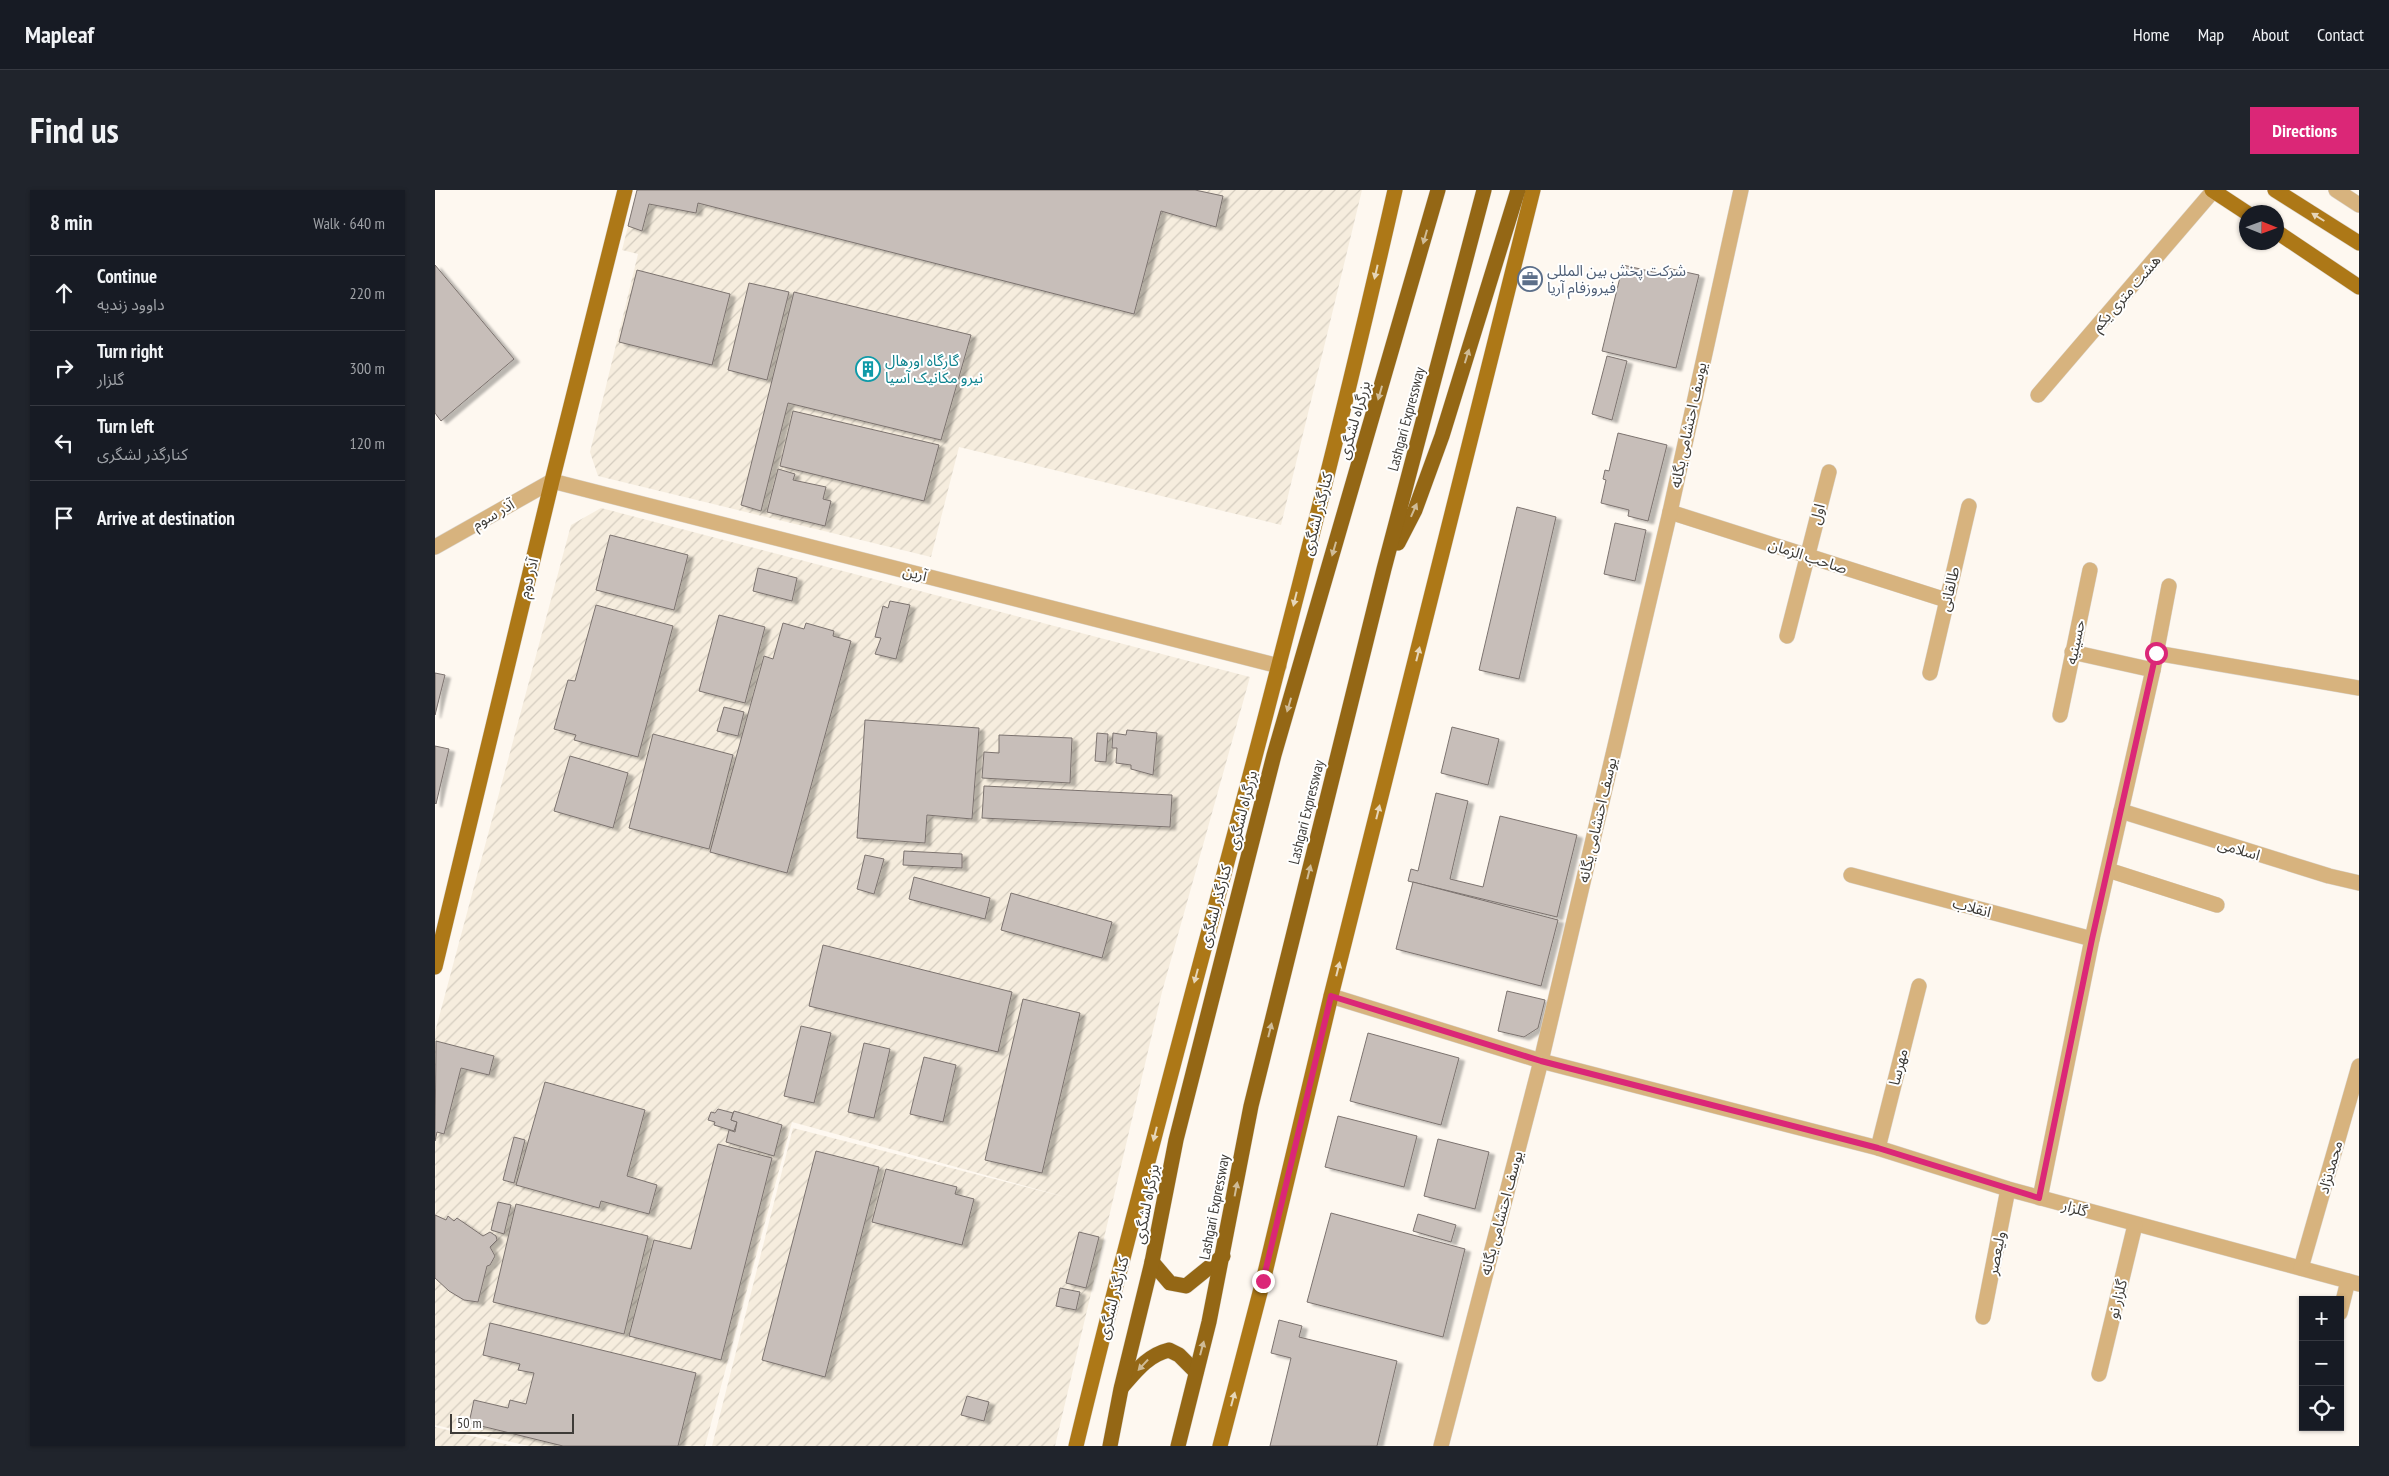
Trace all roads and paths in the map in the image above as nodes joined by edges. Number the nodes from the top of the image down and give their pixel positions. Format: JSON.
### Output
{"nodes":[{"id":1,"x":625,"y":190,"type":"edge"},
{"id":2,"x":1395,"y":190,"type":"edge"},
{"id":3,"x":1439,"y":190,"type":"edge"},
{"id":4,"x":1484,"y":190,"type":"edge"},
{"id":5,"x":1518,"y":190,"type":"edge"},
{"id":6,"x":1533,"y":190,"type":"edge"},
{"id":7,"x":1741,"y":190,"type":"edge"},
{"id":8,"x":2213,"y":190,"type":"edge"},
{"id":9,"x":2275,"y":190,"type":"edge"},
{"id":10,"x":2336,"y":190,"type":"edge"},
{"id":11,"x":2359,"y":205,"type":"edge"},
{"id":12,"x":2239,"y":207,"type":"edge"},
{"id":13,"x":2284,"y":237,"type":"edge"},
{"id":14,"x":2359,"y":243,"type":"edge"},
{"id":15,"x":2359,"y":287,"type":"edge"},
{"id":16,"x":2038,"y":395,"type":"dead end"},
{"id":17,"x":1829,"y":472,"type":"dead end"},
{"id":18,"x":552,"y":481,"type":"junction"},
{"id":19,"x":1969,"y":506,"type":"dead end"},
{"id":20,"x":1669,"y":512,"type":"junction"},
{"id":21,"x":435,"y":547,"type":"edge"},
{"id":22,"x":1806,"y":556,"type":"junction"},
{"id":23,"x":1384,"y":569,"type":"junction"},
{"id":24,"x":2090,"y":570,"type":"dead end"},
{"id":25,"x":2169,"y":586,"type":"dead end"},
{"id":26,"x":1946,"y":600,"type":"junction"},
{"id":27,"x":1787,"y":636,"type":"dead end"},
{"id":28,"x":2073,"y":652,"type":"junction"},
{"id":29,"x":2156,"y":653,"type":"junction"},
{"id":30,"x":1279,"y":666,"type":"junction"},
{"id":31,"x":2153,"y":670,"type":"junction"},
{"id":32,"x":1930,"y":673,"type":"dead end"},
{"id":33,"x":2359,"y":688,"type":"edge"},
{"id":34,"x":2059,"y":715,"type":"dead end"},
{"id":35,"x":2121,"y":811,"type":"junction"},
{"id":36,"x":2108,"y":870,"type":"junction"},
{"id":37,"x":1851,"y":874,"type":"dead end"},
{"id":38,"x":2359,"y":883,"type":"edge"},
{"id":39,"x":2217,"y":905,"type":"dead end"},
{"id":40,"x":2092,"y":939,"type":"junction"},
{"id":41,"x":435,"y":967,"type":"edge"},
{"id":42,"x":1919,"y":986,"type":"dead end"},
{"id":43,"x":1331,"y":996,"type":"junction"},
{"id":44,"x":1541,"y":1061,"type":"junction"},
{"id":45,"x":2359,"y":1066,"type":"edge"},
{"id":46,"x":1878,"y":1148,"type":"junction"},
{"id":47,"x":2009,"y":1189,"type":"junction"},
{"id":48,"x":2039,"y":1198,"type":"junction"},
{"id":49,"x":2135,"y":1225,"type":"junction"},
{"id":50,"x":1223,"y":1256,"type":"junction"},
{"id":51,"x":1152,"y":1262,"type":"junction"},
{"id":52,"x":2301,"y":1268,"type":"junction"},
{"id":53,"x":2353,"y":1282,"type":"edge"},
{"id":54,"x":2344,"y":1303,"type":"edge"},
{"id":55,"x":1983,"y":1317,"type":"dead end"},
{"id":56,"x":1196,"y":1372,"type":"junction"},
{"id":57,"x":2099,"y":1374,"type":"dead end"},
{"id":58,"x":1121,"y":1389,"type":"junction"},
{"id":59,"x":1076,"y":1446,"type":"edge"},
{"id":60,"x":1110,"y":1446,"type":"edge"},
{"id":61,"x":1178,"y":1446,"type":"edge"},
{"id":62,"x":1221,"y":1446,"type":"edge"},
{"id":63,"x":1441,"y":1446,"type":"edge"}],
"edges":[{"from":1,"to":18,"type":"main road","name":"آذر دوم"},
{"from":2,"to":30,"type":"main road","name":"کنارگذر لشگری","one_way":true},
{"from":3,"to":51,"type":"highway","name":"بزرگراه لشگری","one_way":true},
{"from":4,"to":23,"type":"highway","name":"Lashgari Expressway"},
{"from":23,"to":5,"type":"highway","one_way":true},
{"from":43,"to":6,"type":"main road","one_way":true},
{"from":7,"to":20,"type":"street","name":"یوسف احتشامی یگانه"},
{"from":8,"to":12,"type":"main road"},
{"from":8,"to":16,"type":"street","name":"هشت متری یکم"},
{"from":14,"to":9,"type":"main road","one_way":true},
{"from":10,"to":11,"type":"street"},
{"from":13,"to":15,"type":"main road"},
{"from":17,"to":22,"type":"street","name":"اول"},
{"from":18,"to":21,"type":"street","name":"آذر سوم"},
{"from":18,"to":30,"type":"street","name":"آرین"},
{"from":18,"to":41,"type":"main road","name":"آذر دوم"},
{"from":19,"to":26,"type":"street","name":"طالقانی"},
{"from":20,"to":22,"type":"street","name":"صاحب الزمان"},
{"from":20,"to":44,"type":"street","name":"یوسف احتشامی یگانه"},
{"from":22,"to":26,"type":"street","name":"صاحب الزمان"},
{"from":22,"to":27,"type":"street","name":"اول"},
{"from":50,"to":23,"type":"highway","name":"Lashgari Expressway","one_way":true},
{"from":24,"to":28,"type":"street","name":"حسینیه"},
{"from":25,"to":29,"type":"street"},
{"from":26,"to":32,"type":"street","name":"طالقانی"},
{"from":28,"to":31,"type":"street"},
{"from":28,"to":34,"type":"street","name":"حسینیه"},
{"from":29,"to":31,"type":"street"},
{"from":29,"to":33,"type":"street"},
{"from":30,"to":59,"type":"main road","name":"کنارگذر لشگری","one_way":true},
{"from":31,"to":35,"type":"street"},
{"from":35,"to":36,"type":"street"},
{"from":35,"to":38,"type":"street","name":"اسلامی"},
{"from":36,"to":39,"type":"street"},
{"from":36,"to":40,"type":"street"},
{"from":37,"to":40,"type":"street","name":"انقلاب"},
{"from":40,"to":48,"type":"street"},
{"from":42,"to":46,"type":"street","name":"مهرسا"},
{"from":43,"to":44,"type":"street","name":"گلزار"},
{"from":62,"to":43,"type":"main road","one_way":true},
{"from":44,"to":46,"type":"street","name":"گلزار"},
{"from":44,"to":63,"type":"street","name":"یوسف احتشامی یگانه"},
{"from":45,"to":52,"type":"street","name":"محمدنژاد"},
{"from":46,"to":47,"type":"street","name":"گلزار"},
{"from":47,"to":48,"type":"street","name":"گلزار"},
{"from":47,"to":55,"type":"street","name":"ولیعصر"},
{"from":48,"to":49,"type":"street","name":"گلزار"},
{"from":49,"to":52,"type":"street","name":"گلزار"},
{"from":49,"to":57,"type":"street","name":"گلزار نو"},
{"from":50,"to":51,"type":"highway"},
{"from":56,"to":50,"type":"highway","name":"Lashgari Expressway","one_way":true},
{"from":51,"to":58,"type":"highway","name":"بزرگراه لشگری"},
{"from":52,"to":53,"type":"street","name":"گلزار"},
{"from":53,"to":54,"type":"street"},
{"from":56,"to":58,"type":"highway","one_way":true},
{"from":56,"to":61,"type":"highway","name":"Lashgari Expressway"},
{"from":58,"to":60,"type":"highway","name":"بزرگراه لشگری"}]}
